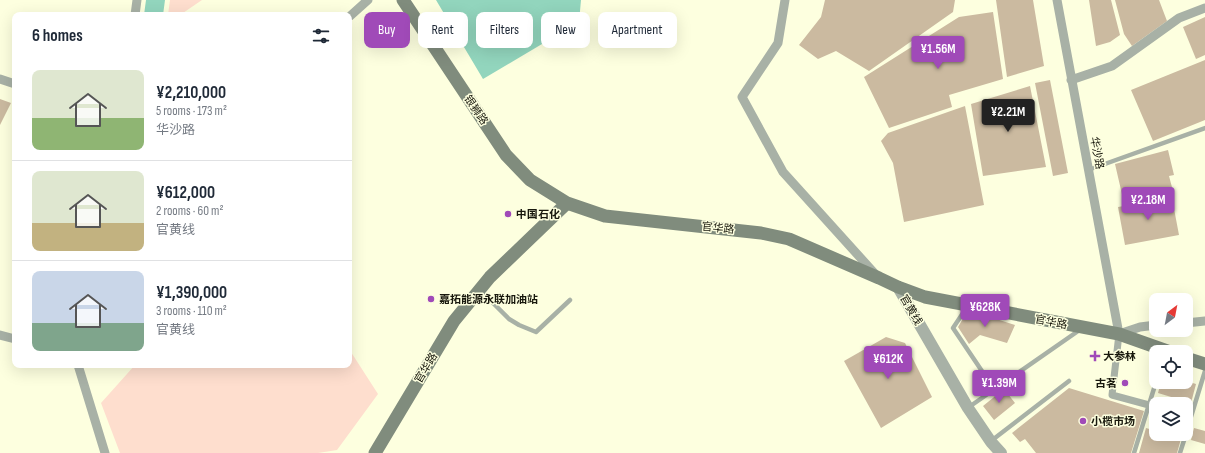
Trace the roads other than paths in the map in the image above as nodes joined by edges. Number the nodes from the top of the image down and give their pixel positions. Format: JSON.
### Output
{"nodes":[{"id":1,"x":137,"y":0,"type":"edge"},
{"id":2,"x":368,"y":0,"type":"edge"},
{"id":3,"x":403,"y":0,"type":"edge"},
{"id":4,"x":785,"y":0,"type":"edge"},
{"id":5,"x":1056,"y":0,"type":"edge"},
{"id":6,"x":1205,"y":8,"type":"edge"},
{"id":7,"x":135,"y":12,"type":"edge"},
{"id":8,"x":352,"y":14,"type":"edge"},
{"id":9,"x":0,"y":79,"type":"edge"},
{"id":10,"x":1072,"y":80,"type":"junction"},
{"id":11,"x":12,"y":83,"type":"edge"},
{"id":12,"x":1205,"y":128,"type":"edge"},
{"id":13,"x":1088,"y":170,"type":"junction"},
{"id":14,"x":567,"y":203,"type":"junction"},
{"id":15,"x":879,"y":278,"type":"junction"},
{"id":16,"x":898,"y":288,"type":"junction"},
{"id":17,"x":480,"y":290,"type":"junction"},
{"id":18,"x":570,"y":300,"type":"dead end"},
{"id":19,"x":968,"y":305,"type":"junction"},
{"id":20,"x":1205,"y":321,"type":"edge"},
{"id":21,"x":1193,"y":322,"type":"edge"},
{"id":22,"x":1149,"y":326,"type":"edge"},
{"id":23,"x":1082,"y":328,"type":"junction"},
{"id":24,"x":1119,"y":334,"type":"junction"},
{"id":25,"x":0,"y":335,"type":"edge"},
{"id":26,"x":12,"y":338,"type":"edge"},
{"id":27,"x":1149,"y":345,"type":"edge"},
{"id":28,"x":1193,"y":360,"type":"edge"},
{"id":29,"x":1205,"y":364,"type":"edge"},
{"id":30,"x":79,"y":368,"type":"edge"},
{"id":31,"x":1205,"y":371,"type":"edge"},
{"id":32,"x":1069,"y":381,"type":"dead end"},
{"id":33,"x":994,"y":390,"type":"junction"},
{"id":34,"x":1149,"y":405,"type":"joint"},
{"id":35,"x":968,"y":408,"type":"junction"},
{"id":36,"x":1193,"y":411,"type":"edge"},
{"id":37,"x":1184,"y":441,"type":"edge"},
{"id":38,"x":991,"y":442,"type":"junction"},
{"id":39,"x":105,"y":453,"type":"edge"},
{"id":40,"x":375,"y":453,"type":"edge"},
{"id":41,"x":1001,"y":453,"type":"edge"},
{"id":42,"x":1134,"y":453,"type":"edge"},
{"id":43,"x":1180,"y":453,"type":"edge"}],
"edges":[{"from":1,"to":7,"type":"street"},
{"from":2,"to":8,"type":"street"},
{"from":3,"to":14,"type":"main road","name":"银狮路"},
{"from":4,"to":15,"type":"street"},
{"from":5,"to":10,"type":"street","name":"华沙路"},
{"from":6,"to":10,"type":"street"},
{"from":9,"to":11,"type":"street"},
{"from":10,"to":13,"type":"street","name":"华沙路"},
{"from":12,"to":13,"type":"lane"},
{"from":13,"to":24,"type":"street","name":"华沙路"},
{"from":14,"to":15,"type":"main road","name":"官华路"},
{"from":14,"to":17,"type":"main road","name":"官华路"},
{"from":15,"to":16,"type":"main road","name":"官华路"},
{"from":16,"to":19,"type":"main road","name":"官华路"},
{"from":16,"to":35,"type":"street","name":"官黄线"},
{"from":17,"to":18,"type":"lane"},
{"from":17,"to":40,"type":"main road","name":"官华路"},
{"from":19,"to":23,"type":"main road","name":"官华路"},
{"from":19,"to":33,"type":"lane"},
{"from":20,"to":21,"type":"street"},
{"from":22,"to":24,"type":"street"},
{"from":23,"to":24,"type":"main road","name":"官华路"},
{"from":23,"to":33,"type":"lane"},
{"from":24,"to":27,"type":"main road","name":"官华路"},
{"from":24,"to":34,"type":"street"},
{"from":25,"to":26,"type":"street"},
{"from":28,"to":29,"type":"main road"},
{"from":30,"to":39,"type":"street"},
{"from":31,"to":36,"type":"lane"},
{"from":32,"to":38,"type":"lane"},
{"from":33,"to":35,"type":"lane"},
{"from":34,"to":42,"type":"lane"},
{"from":35,"to":38,"type":"street","name":"官黄线"},
{"from":37,"to":43,"type":"lane"},
{"from":38,"to":41,"type":"street","name":"官黄线"}]}
